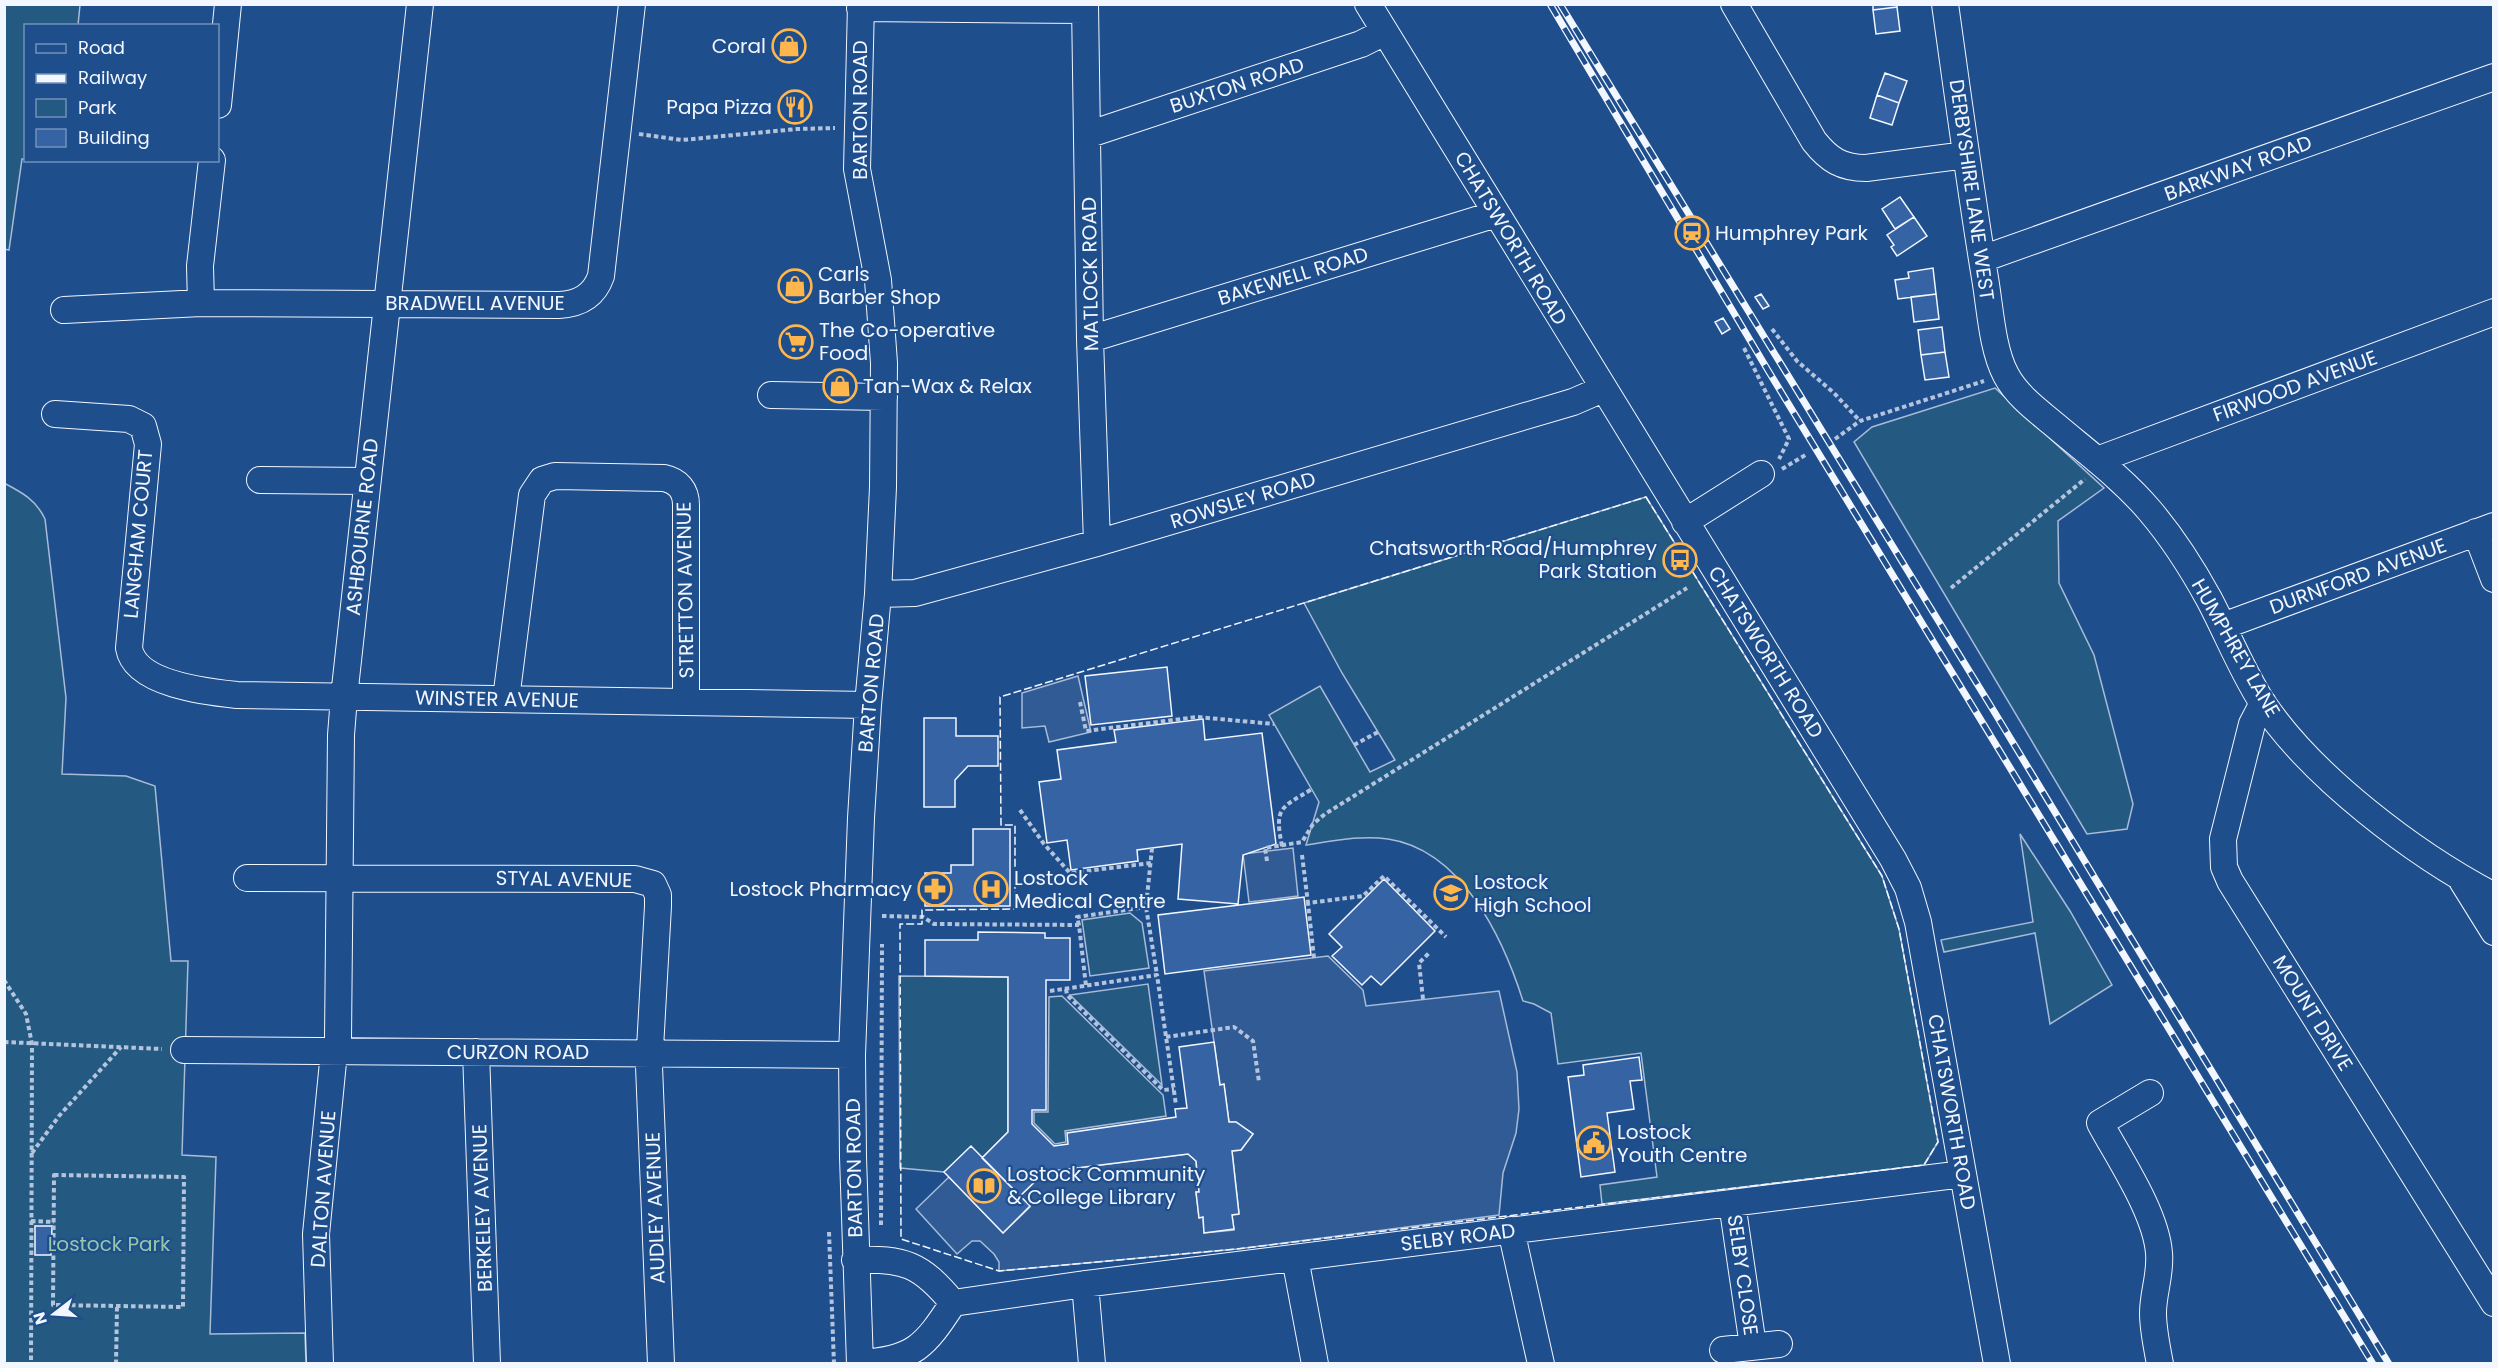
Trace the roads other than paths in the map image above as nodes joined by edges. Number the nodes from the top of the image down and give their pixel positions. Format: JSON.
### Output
{"nodes":[{"id":1,"x":228,"y":4,"type":"edge"},
{"id":2,"x":420,"y":4,"type":"edge"},
{"id":3,"x":632,"y":4,"type":"edge"},
{"id":4,"x":1368,"y":4,"type":"edge"},
{"id":5,"x":1734,"y":4,"type":"edge"},
{"id":6,"x":1945,"y":4,"type":"edge"},
{"id":7,"x":860,"y":6,"type":"edge"},
{"id":8,"x":1085,"y":7,"type":"edge"},
{"id":9,"x":1385,"y":32,"type":"junction"},
{"id":10,"x":2493,"y":78,"type":"edge"},
{"id":11,"x":219,"y":95,"type":"edge"},
{"id":12,"x":1087,"y":135,"type":"junction"},
{"id":13,"x":1966,"y":155,"type":"junction"},
{"id":14,"x":212,"y":162,"type":"edge"},
{"id":15,"x":1496,"y":214,"type":"junction"},
{"id":16,"x":1982,"y":259,"type":"junction"},
{"id":17,"x":201,"y":303,"type":"junction"},
{"id":18,"x":386,"y":303,"type":"junction"},
{"id":19,"x":64,"y":310,"type":"dead end"},
{"id":20,"x":2493,"y":312,"type":"edge"},
{"id":21,"x":1090,"y":339,"type":"junction"},
{"id":22,"x":2005,"y":374,"type":"joint"},
{"id":23,"x":1603,"y":389,"type":"junction"},
{"id":24,"x":771,"y":395,"type":"dead end"},
{"id":25,"x":884,"y":397,"type":"junction"},
{"id":26,"x":55,"y":414,"type":"dead end"},
{"id":27,"x":2099,"y":463,"type":"junction"},
{"id":28,"x":1761,"y":474,"type":"dead end"},
{"id":29,"x":261,"y":480,"type":"dead end"},
{"id":30,"x":367,"y":481,"type":"junction"},
{"id":31,"x":1685,"y":522,"type":"junction"},
{"id":32,"x":2485,"y":529,"type":"edge"},
{"id":33,"x":1097,"y":543,"type":"junction"},
{"id":34,"x":2493,"y":579,"type":"edge"},
{"id":35,"x":878,"y":594,"type":"junction"},
{"id":36,"x":2223,"y":626,"type":"junction"},
{"id":37,"x":133,"y":661,"type":"joint"},
{"id":38,"x":344,"y":697,"type":"junction"},
{"id":39,"x":506,"y":699,"type":"junction"},
{"id":40,"x":686,"y":701,"type":"junction"},
{"id":41,"x":2263,"y":703,"type":"junction"},
{"id":42,"x":868,"y":705,"type":"junction"},
{"id":43,"x":340,"y":878,"type":"junction"},
{"id":44,"x":246,"y":879,"type":"dead end"},
{"id":45,"x":2461,"y":879,"type":"junction"},
{"id":46,"x":2493,"y":896,"type":"edge"},
{"id":47,"x":2493,"y":932,"type":"edge"},
{"id":48,"x":184,"y":1050,"type":"road end"},
{"id":49,"x":335,"y":1051,"type":"junction"},
{"id":50,"x":476,"y":1052,"type":"junction"},
{"id":51,"x":650,"y":1053,"type":"junction"},
{"id":52,"x":852,"y":1055,"type":"junction"},
{"id":53,"x":2150,"y":1093,"type":"dead end"},
{"id":54,"x":1963,"y":1174,"type":"junction"},
{"id":55,"x":1732,"y":1203,"type":"junction"},
{"id":56,"x":1511,"y":1230,"type":"junction"},
{"id":57,"x":1295,"y":1258,"type":"junction"},
{"id":58,"x":855,"y":1260,"type":"junction"},
{"id":59,"x":1084,"y":1284,"type":"junction"},
{"id":60,"x":953,"y":1303,"type":"junction"},
{"id":61,"x":2493,"y":1304,"type":"edge"},
{"id":62,"x":1779,"y":1344,"type":"dead end"},
{"id":63,"x":1753,"y":1346,"type":"junction"},
{"id":64,"x":1723,"y":1350,"type":"dead end"},
{"id":65,"x":860,"y":1363,"type":"edge"},
{"id":66,"x":320,"y":1364,"type":"edge"},
{"id":67,"x":487,"y":1364,"type":"edge"},
{"id":68,"x":661,"y":1364,"type":"edge"},
{"id":69,"x":1092,"y":1364,"type":"edge"},
{"id":70,"x":1315,"y":1364,"type":"edge"},
{"id":71,"x":1541,"y":1364,"type":"edge"},
{"id":72,"x":1997,"y":1364,"type":"edge"},
{"id":73,"x":2160,"y":1364,"type":"edge"}],
"edges":[{"from":1,"to":11,"type":"street"},
{"from":2,"to":18,"type":"street","name":"ASHBOURNE ROAD"},
{"from":3,"to":18,"type":"street","name":"BRADWELL AVENUE"},
{"from":4,"to":9,"type":"street","name":"CHATSWORTH ROAD"},
{"from":5,"to":13,"type":"street"},
{"from":6,"to":13,"type":"street","name":"DERBYSHIRE LANE WEST"},
{"from":7,"to":8,"type":"street"},
{"from":7,"to":25,"type":"street","name":"BARTON ROAD"},
{"from":8,"to":12,"type":"street","name":"MATLOCK ROAD"},
{"from":9,"to":12,"type":"street","name":"BUXTON ROAD"},
{"from":9,"to":15,"type":"street","name":"CHATSWORTH ROAD"},
{"from":10,"to":16,"type":"street","name":"BARKWAY ROAD"},
{"from":12,"to":21,"type":"street","name":"MATLOCK ROAD"},
{"from":13,"to":16,"type":"street","name":"DERBYSHIRE LANE WEST"},
{"from":14,"to":17,"type":"street"},
{"from":15,"to":21,"type":"street","name":"BAKEWELL ROAD"},
{"from":15,"to":23,"type":"street","name":"CHATSWORTH ROAD"},
{"from":16,"to":22,"type":"street","name":"DERBYSHIRE LANE WEST"},
{"from":17,"to":18,"type":"street","name":"BRADWELL AVENUE"},
{"from":17,"to":19,"type":"street","name":"BRADWELL AVENUE"},
{"from":18,"to":30,"type":"street","name":"ASHBOURNE ROAD"},
{"from":20,"to":27,"type":"street","name":"FIRWOOD AVENUE"},
{"from":21,"to":33,"type":"street","name":"MATLOCK ROAD"},
{"from":22,"to":27,"type":"street","name":"HUMPHREY LANE"},
{"from":23,"to":31,"type":"street","name":"CHATSWORTH ROAD"},
{"from":23,"to":33,"type":"street","name":"ROWSLEY ROAD"},
{"from":24,"to":25,"type":"street"},
{"from":25,"to":35,"type":"street","name":"BARTON ROAD"},
{"from":26,"to":37,"type":"street","name":"LANGHAM COURT"},
{"from":27,"to":36,"type":"street","name":"HUMPHREY LANE"},
{"from":28,"to":31,"type":"street"},
{"from":29,"to":30,"type":"street"},
{"from":30,"to":38,"type":"street","name":"ASHBOURNE ROAD"},
{"from":31,"to":54,"type":"street","name":"CHATSWORTH ROAD"},
{"from":32,"to":34,"type":"street"},
{"from":32,"to":36,"type":"street","name":"DURNFORD AVENUE"},
{"from":33,"to":35,"type":"street","name":"ROWSLEY ROAD"},
{"from":35,"to":42,"type":"street","name":"BARTON ROAD"},
{"from":36,"to":41,"type":"street","name":"HUMPHREY LANE"},
{"from":37,"to":38,"type":"street","name":"WINSTER AVENUE"},
{"from":38,"to":39,"type":"street","name":"WINSTER AVENUE"},
{"from":38,"to":43,"type":"street","name":"ASHBOURNE ROAD"},
{"from":39,"to":40,"type":"street","name":"WINSTER AVENUE"},
{"from":39,"to":40,"type":"street","name":"STRETTON AVENUE"},
{"from":40,"to":42,"type":"street","name":"WINSTER AVENUE"},
{"from":41,"to":45,"type":"street","name":"HUMPHREY LANE"},
{"from":41,"to":61,"type":"street","name":"MOUNT DRIVE"},
{"from":42,"to":52,"type":"street","name":"BARTON ROAD"},
{"from":43,"to":44,"type":"street"},
{"from":43,"to":49,"type":"street","name":"ASHBOURNE ROAD"},
{"from":43,"to":51,"type":"street","name":"STYAL AVENUE"},
{"from":45,"to":46,"type":"street","name":"HUMPHREY LANE"},
{"from":45,"to":47,"type":"street"},
{"from":48,"to":49,"type":"street","name":"CURZON ROAD"},
{"from":49,"to":50,"type":"street","name":"CURZON ROAD"},
{"from":49,"to":66,"type":"street","name":"DALTON AVENUE"},
{"from":50,"to":51,"type":"street","name":"CURZON ROAD"},
{"from":50,"to":67,"type":"street","name":"BERKELEY AVENUE"},
{"from":51,"to":52,"type":"street","name":"CURZON ROAD"},
{"from":51,"to":68,"type":"street","name":"AUDLEY AVENUE"},
{"from":52,"to":58,"type":"street","name":"BARTON ROAD"},
{"from":53,"to":73,"type":"street"},
{"from":54,"to":55,"type":"street","name":"SELBY ROAD"},
{"from":54,"to":72,"type":"street","name":"CHATSWORTH ROAD"},
{"from":55,"to":56,"type":"street","name":"SELBY ROAD"},
{"from":55,"to":63,"type":"street","name":"SELBY CLOSE"},
{"from":56,"to":57,"type":"street","name":"SELBY ROAD"},
{"from":56,"to":71,"type":"street"},
{"from":57,"to":59,"type":"street","name":"SELBY ROAD"},
{"from":57,"to":70,"type":"street"},
{"from":58,"to":60,"type":"street"},
{"from":58,"to":65,"type":"street","name":"BARTON ROAD"},
{"from":59,"to":60,"type":"street","name":"SELBY ROAD"},
{"from":59,"to":69,"type":"street"},
{"from":60,"to":65,"type":"street"},
{"from":62,"to":63,"type":"street","name":"SELBY CLOSE"},
{"from":63,"to":64,"type":"street","name":"SELBY CLOSE"}]}
